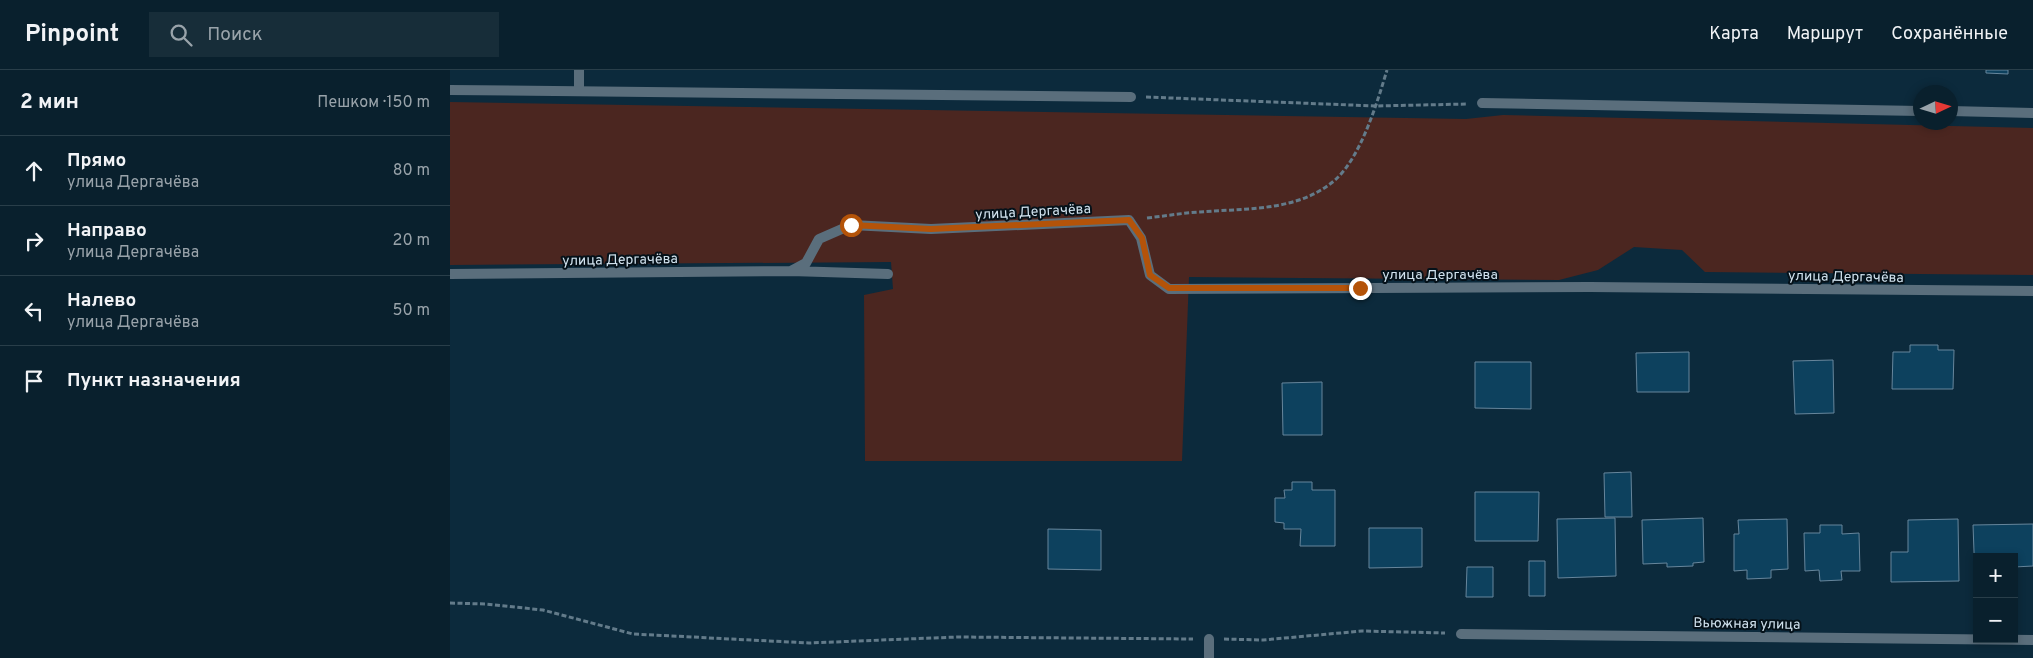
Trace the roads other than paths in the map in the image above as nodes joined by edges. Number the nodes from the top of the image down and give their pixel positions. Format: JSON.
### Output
{"nodes":[{"id":1,"x":579,"y":70,"type":"edge"},
{"id":2,"x":450,"y":90,"type":"edge"},
{"id":3,"x":579,"y":91,"type":"junction"},
{"id":4,"x":1131,"y":97,"type":"road end"},
{"id":5,"x":1482,"y":103,"type":"road end"},
{"id":6,"x":1913,"y":111,"type":"edge"},
{"id":7,"x":1958,"y":111,"type":"edge"},
{"id":8,"x":2033,"y":113,"type":"edge"},
{"id":9,"x":791,"y":271,"type":"junction"},
{"id":10,"x":450,"y":274,"type":"edge"},
{"id":11,"x":888,"y":274,"type":"dead end"},
{"id":12,"x":2033,"y":291,"type":"edge"},
{"id":13,"x":1461,"y":634,"type":"road end"},
{"id":14,"x":1209,"y":639,"type":"road end"},
{"id":15,"x":2033,"y":640,"type":"edge"},
{"id":16,"x":1210,"y":658,"type":"edge"}],
"edges":[{"from":1,"to":3,"type":"street"},
{"from":2,"to":3,"type":"street"},
{"from":3,"to":4,"type":"street"},
{"from":5,"to":6,"type":"street"},
{"from":7,"to":8,"type":"street"},
{"from":9,"to":10,"type":"street","name":"улица Дергачёва"},
{"from":9,"to":11,"type":"street","name":"улица Дергачёва"},
{"from":9,"to":12,"type":"street","name":"улица Дергачёва"},
{"from":13,"to":15,"type":"street","name":"Вьюжная улица"},
{"from":14,"to":16,"type":"street"}]}
